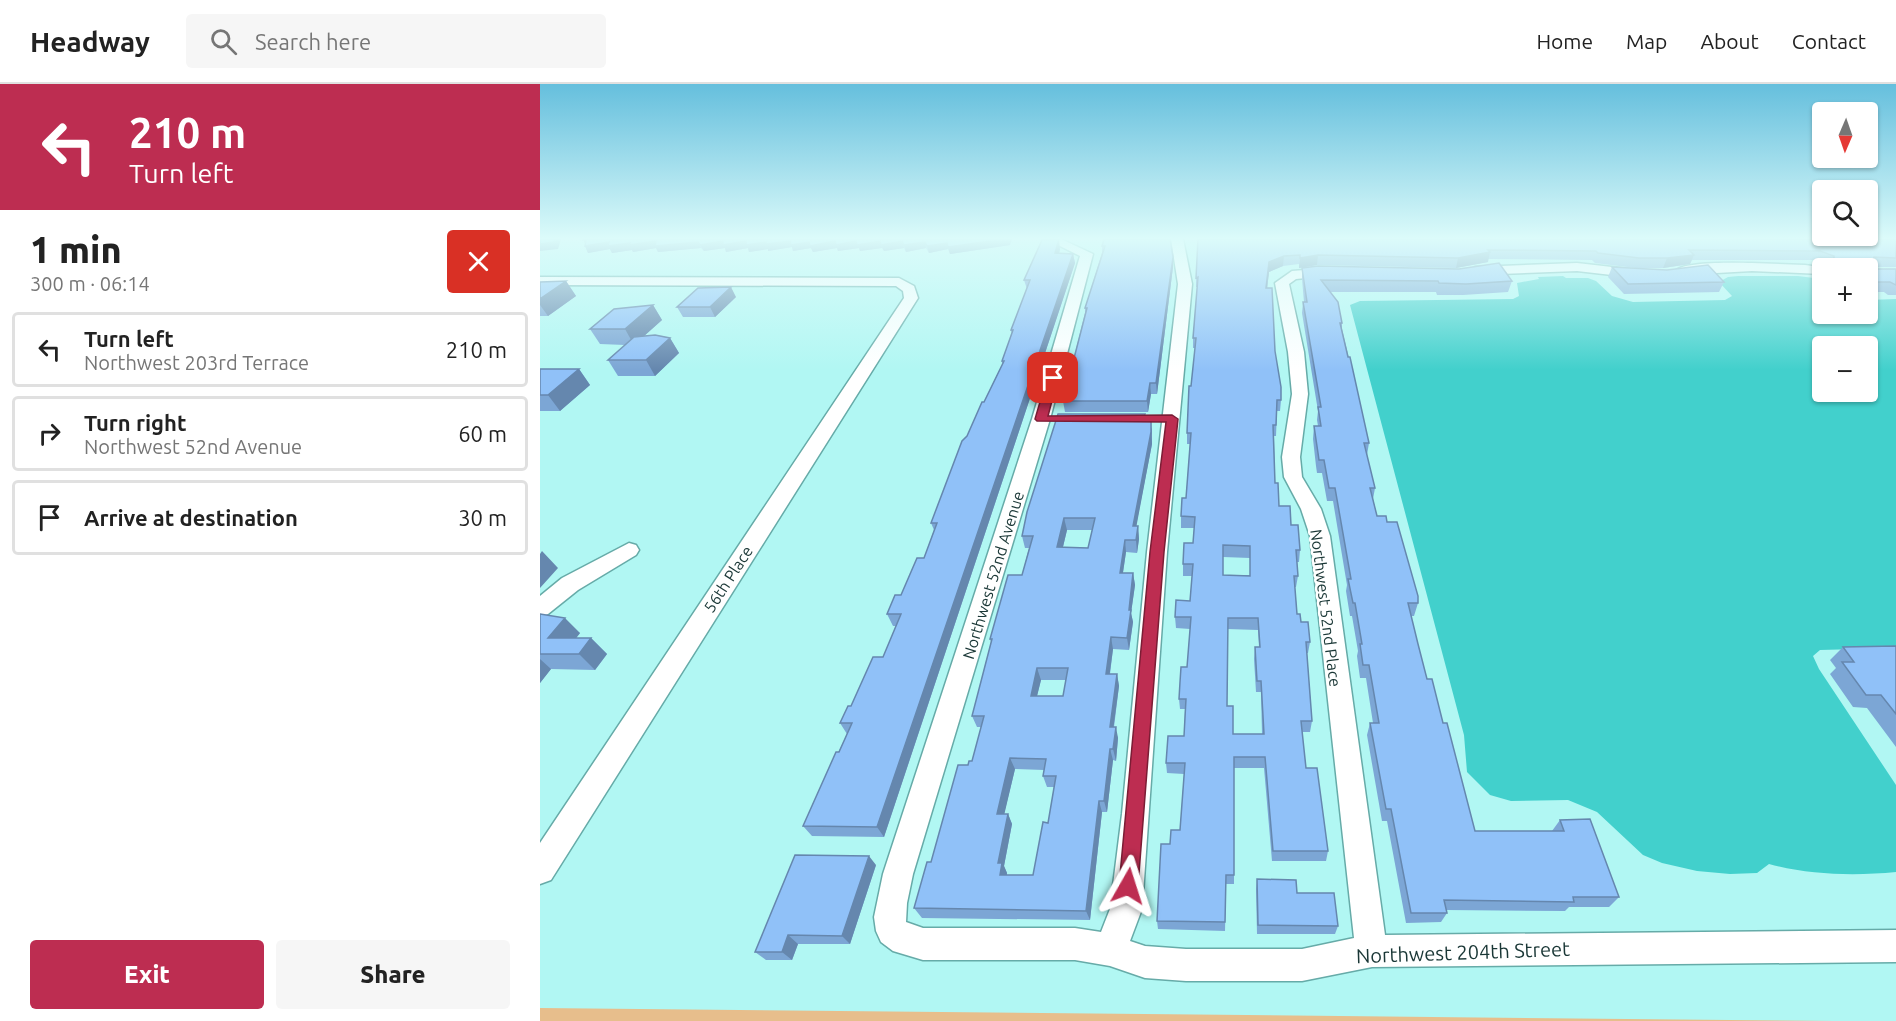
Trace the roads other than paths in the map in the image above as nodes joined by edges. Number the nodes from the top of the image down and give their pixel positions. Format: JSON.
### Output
{"nodes":[{"id":1,"x":900,"y":283,"type":"edge"},
{"id":2,"x":1080,"y":283,"type":"edge"},
{"id":3,"x":1185,"y":283,"type":"edge"},
{"id":4,"x":1282,"y":283,"type":"edge"},
{"id":5,"x":1148,"y":419,"type":"edge"},
{"id":6,"x":1172,"y":419,"type":"junction"},
{"id":7,"x":629,"y":550,"type":"dead end"},
{"id":8,"x":540,"y":608,"type":"edge"},
{"id":9,"x":540,"y":869,"type":"edge"},
{"id":10,"x":892,"y":932,"type":"joint"},
{"id":11,"x":1896,"y":946,"type":"edge"},
{"id":12,"x":1110,"y":950,"type":"junction"},
{"id":13,"x":1372,"y":951,"type":"junction"}],
"edges":[{"from":1,"to":9,"type":"street","name":"56th Place"},
{"from":2,"to":10,"type":"street","name":"Northwest 52nd Avenue"},
{"from":3,"to":6,"type":"street"},
{"from":4,"to":13,"type":"street","name":"Northwest 52nd Place"},
{"from":5,"to":6,"type":"street"},
{"from":6,"to":12,"type":"street"},
{"from":7,"to":8,"type":"street"},
{"from":10,"to":12,"type":"street","name":"Northwest 204th Street"},
{"from":11,"to":13,"type":"street","name":"Northwest 204th Street"},
{"from":12,"to":13,"type":"street","name":"Northwest 204th Street"}]}
